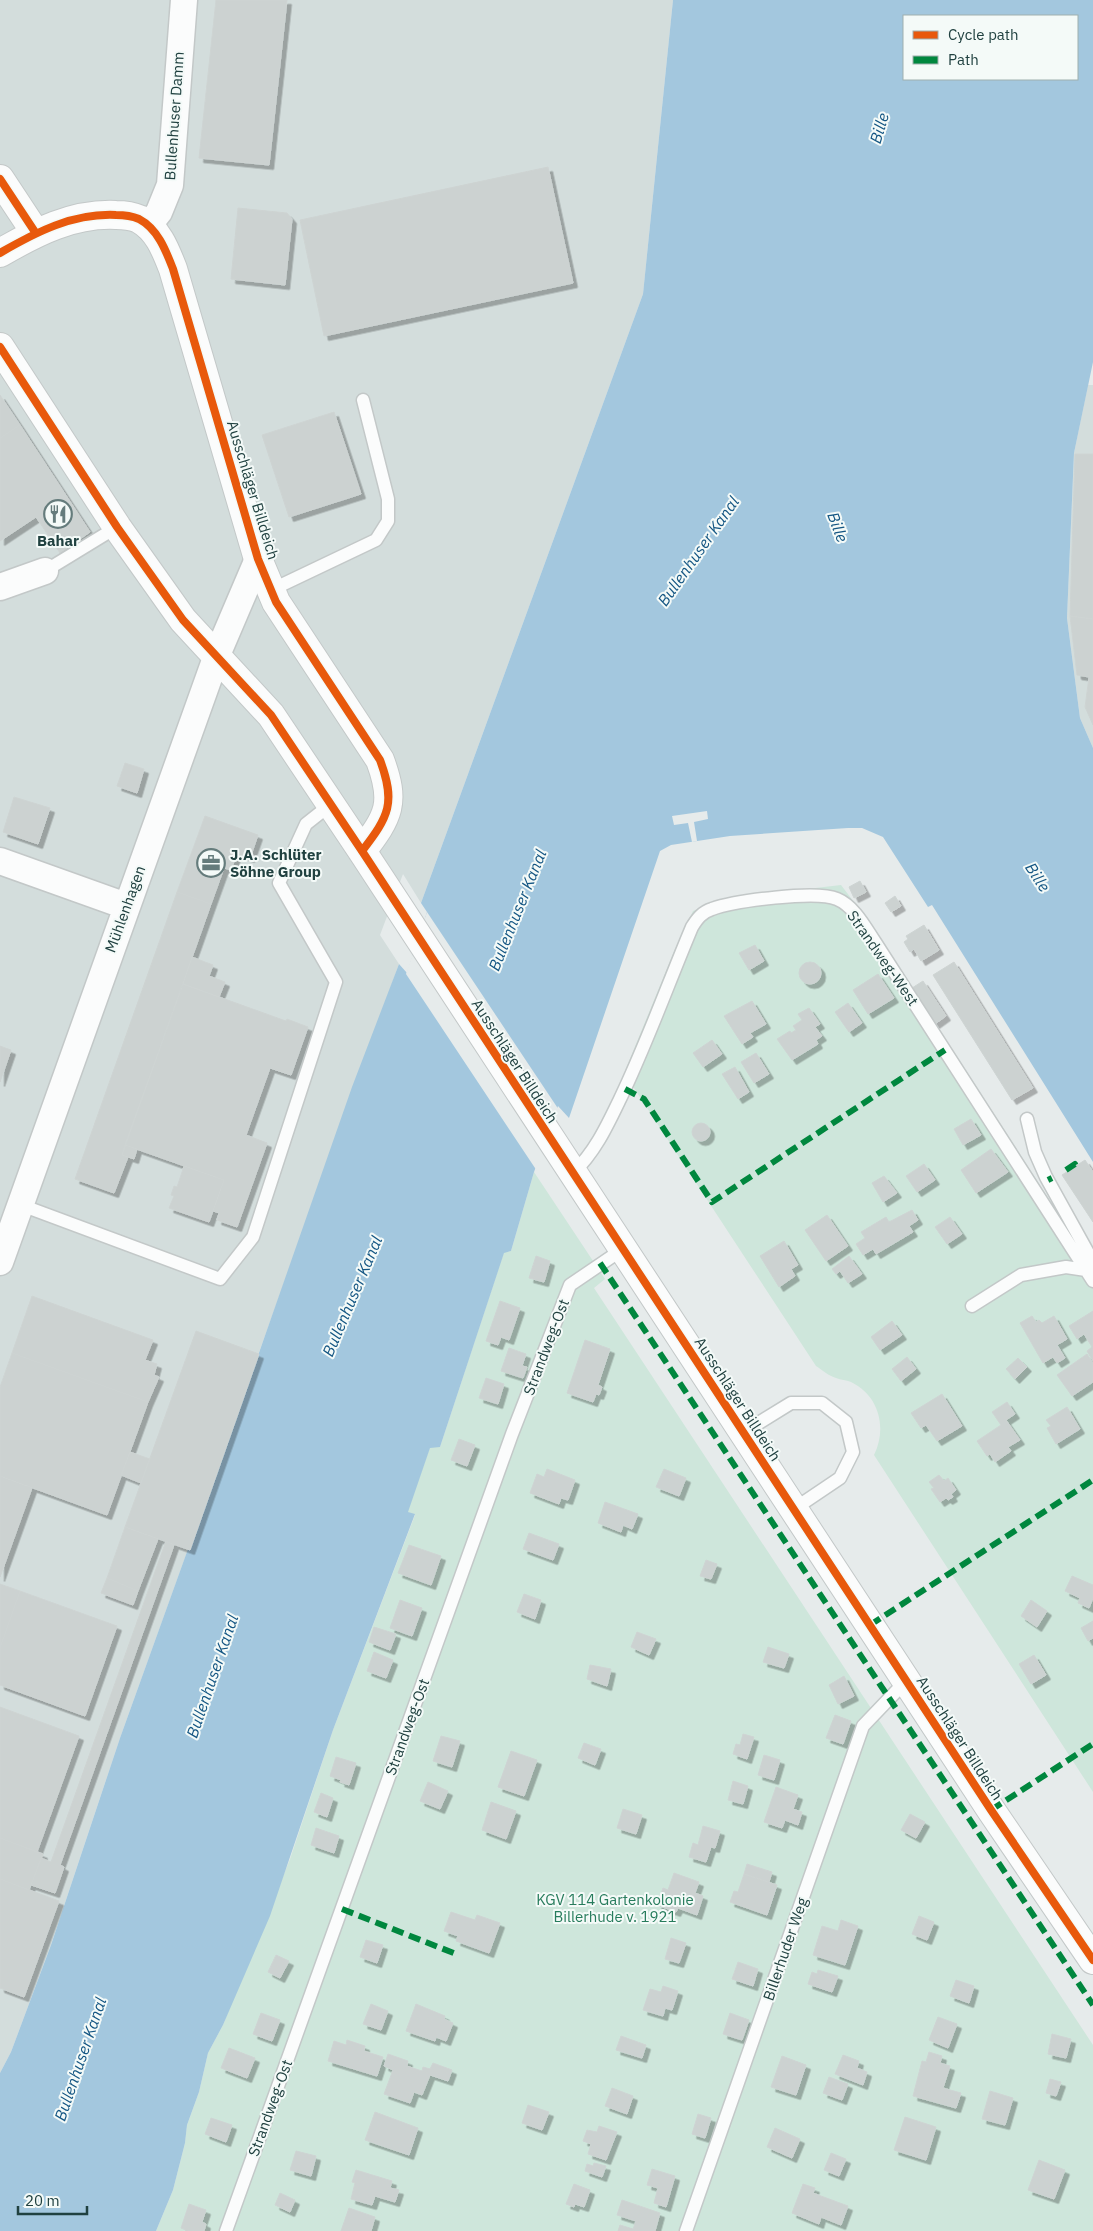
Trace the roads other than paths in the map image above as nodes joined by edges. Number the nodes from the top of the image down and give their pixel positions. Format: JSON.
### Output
{"nodes":[{"id":1,"x":184,"y":0,"type":"edge"},
{"id":2,"x":0,"y":179,"type":"edge"},
{"id":3,"x":148,"y":226,"type":"junction"},
{"id":4,"x":35,"y":232,"type":"junction"},
{"id":5,"x":0,"y":253,"type":"edge"},
{"id":6,"x":0,"y":347,"type":"edge"},
{"id":7,"x":362,"y":400,"type":"dead end"},
{"id":8,"x":117,"y":526,"type":"junction"},
{"id":9,"x":258,"y":559,"type":"junction"},
{"id":10,"x":45,"y":571,"type":"joint"},
{"id":11,"x":0,"y":587,"type":"edge"},
{"id":12,"x":271,"y":590,"type":"junction"},
{"id":13,"x":217,"y":656,"type":"junction"},
{"id":14,"x":330,"y":804,"type":"junction"},
{"id":15,"x":362,"y":851,"type":"junction"},
{"id":16,"x":0,"y":860,"type":"edge"},
{"id":17,"x":126,"y":906,"type":"junction"},
{"id":18,"x":1027,"y":1119,"type":"dead end"},
{"id":19,"x":573,"y":1172,"type":"junction"},
{"id":20,"x":21,"y":1205,"type":"junction"},
{"id":21,"x":624,"y":1249,"type":"junction"},
{"id":22,"x":0,"y":1262,"type":"edge"},
{"id":23,"x":1086,"y":1270,"type":"junction"},
{"id":24,"x":1093,"y":1281,"type":"edge"},
{"id":25,"x":972,"y":1306,"type":"dead end"},
{"id":26,"x":744,"y":1432,"type":"junction"},
{"id":27,"x":794,"y":1509,"type":"junction"},
{"id":28,"x":907,"y":1680,"type":"junction"},
{"id":29,"x":1093,"y":1960,"type":"edge"},
{"id":30,"x":226,"y":2231,"type":"edge"},
{"id":31,"x":686,"y":2231,"type":"edge"}],
"edges":[{"from":1,"to":3,"type":"street","name":"Bullenhuser Damm"},
{"from":2,"to":4,"type":"street"},
{"from":3,"to":4,"type":"street","name":"Ausschläger Billdeich"},
{"from":3,"to":9,"type":"street","name":"Ausschläger Billdeich"},
{"from":4,"to":5,"type":"street","name":"Ausschläger Billdeich"},
{"from":6,"to":8,"type":"street","name":"Ausschläger Billdeich"},
{"from":7,"to":12,"type":"lane"},
{"from":8,"to":10,"type":"lane"},
{"from":8,"to":13,"type":"street","name":"Ausschläger Billdeich"},
{"from":9,"to":12,"type":"street","name":"Ausschläger Billdeich"},
{"from":9,"to":13,"type":"street","name":"Mühlenhagen"},
{"from":10,"to":11,"type":"street"},
{"from":12,"to":15,"type":"street","name":"Ausschläger Billdeich"},
{"from":13,"to":14,"type":"street","name":"Ausschläger Billdeich"},
{"from":13,"to":17,"type":"street","name":"Mühlenhagen"},
{"from":14,"to":15,"type":"street","name":"Ausschläger Billdeich"},
{"from":14,"to":20,"type":"lane"},
{"from":15,"to":19,"type":"street","name":"Ausschläger Billdeich"},
{"from":16,"to":17,"type":"street"},
{"from":17,"to":20,"type":"street","name":"Mühlenhagen"},
{"from":18,"to":23,"type":"lane"},
{"from":19,"to":21,"type":"street","name":"Ausschläger Billdeich"},
{"from":19,"to":23,"type":"lane","name":"Strandweg-West"},
{"from":20,"to":22,"type":"street","name":"Mühlenhagen"},
{"from":21,"to":26,"type":"street","name":"Ausschläger Billdeich"},
{"from":21,"to":30,"type":"lane","name":"Strandweg-Ost"},
{"from":23,"to":24,"type":"lane","name":"Strandweg-West"},
{"from":23,"to":25,"type":"lane"},
{"from":26,"to":27,"type":"street","name":"Ausschläger Billdeich"},
{"from":26,"to":27,"type":"lane"},
{"from":27,"to":28,"type":"street","name":"Ausschläger Billdeich"},
{"from":28,"to":29,"type":"street","name":"Ausschläger Billdeich"},
{"from":28,"to":31,"type":"lane","name":"Billerhuder Weg"}]}
